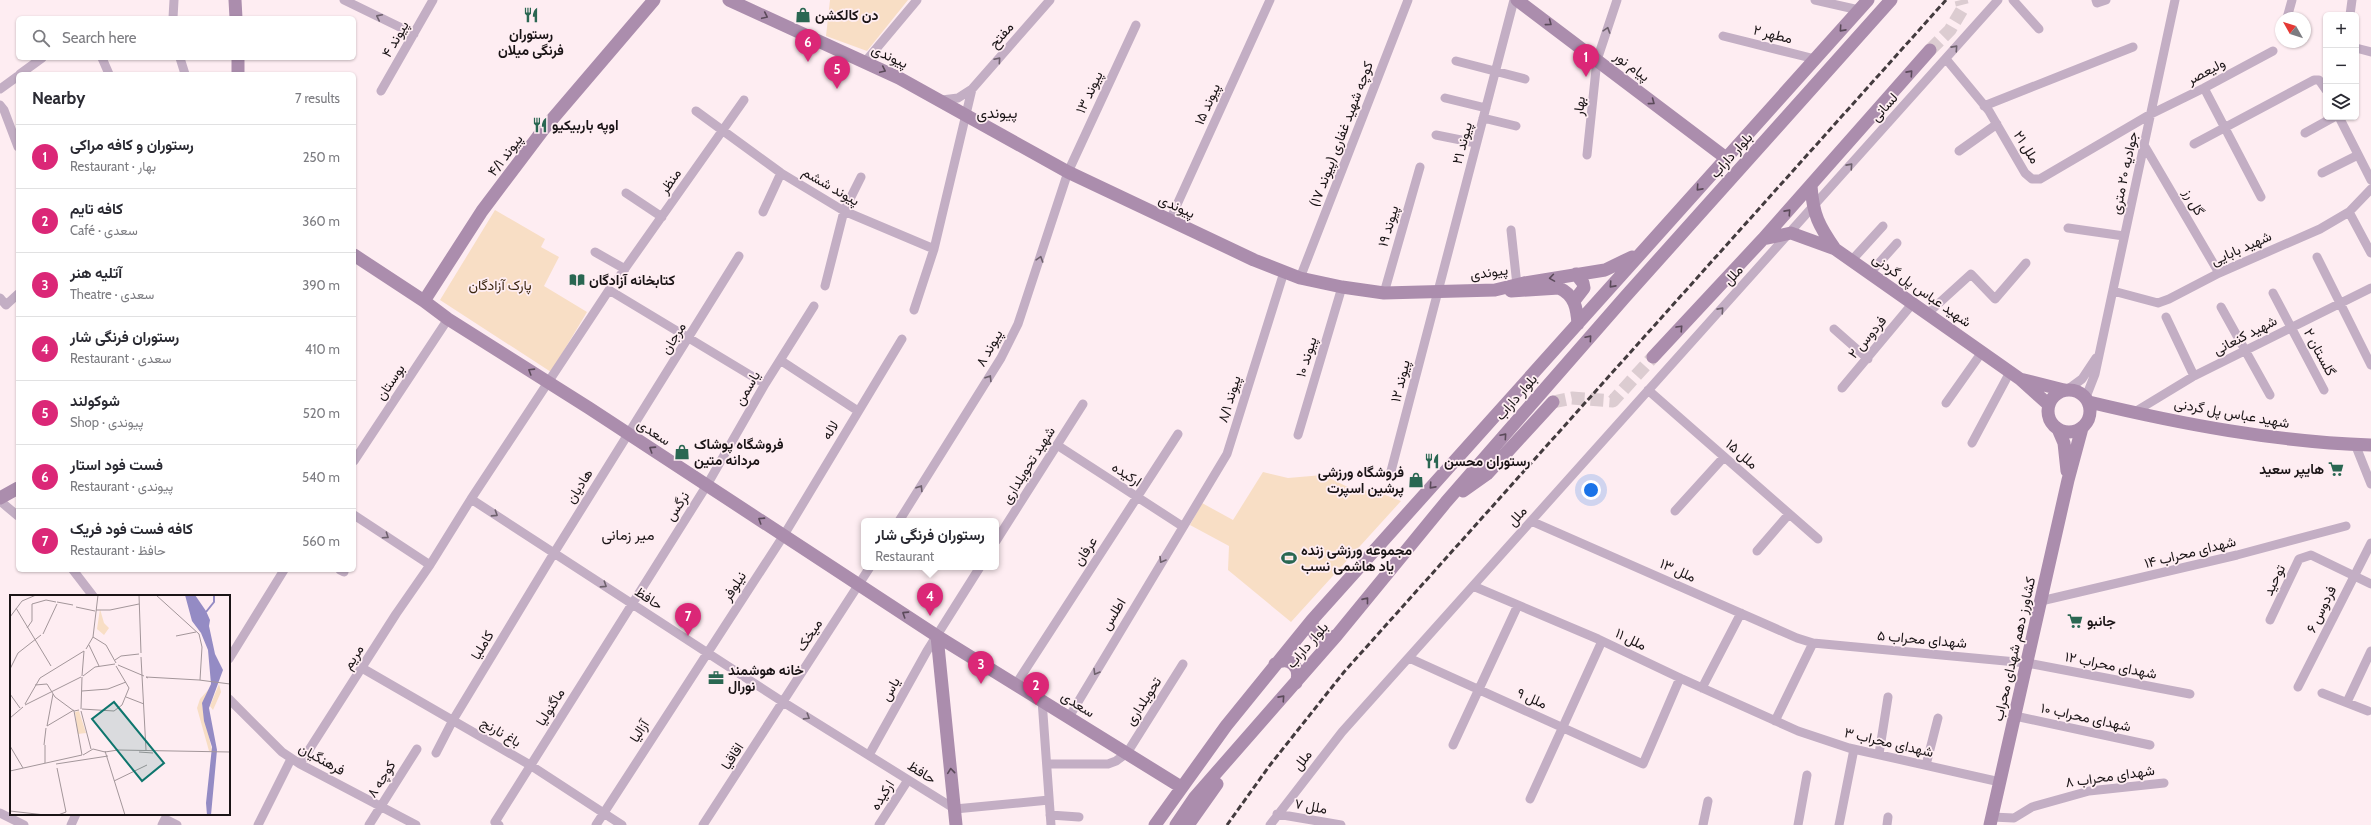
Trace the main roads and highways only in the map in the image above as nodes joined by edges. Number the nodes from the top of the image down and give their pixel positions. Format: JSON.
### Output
{"nodes":[{"id":1,"x":235,"y":0,"type":"edge"},
{"id":2,"x":654,"y":0,"type":"edge"},
{"id":3,"x":729,"y":0,"type":"edge"},
{"id":4,"x":1517,"y":0,"type":"edge"},
{"id":5,"x":1868,"y":0,"type":"edge"},
{"id":6,"x":1891,"y":0,"type":"edge"},
{"id":7,"x":746,"y":3,"type":"edge"},
{"id":8,"x":236,"y":16,"type":"edge"},
{"id":9,"x":1930,"y":50,"type":"tunnel mouth"},
{"id":10,"x":238,"y":60,"type":"edge"},
{"id":11,"x":241,"y":72,"type":"edge"},
{"id":12,"x":1726,"y":158,"type":"junction"},
{"id":13,"x":1811,"y":186,"type":"junction"},
{"id":14,"x":1764,"y":239,"type":"junction"},
{"id":15,"x":1835,"y":249,"type":"junction"},
{"id":16,"x":1642,"y":251,"type":"junction"},
{"id":17,"x":356,"y":256,"type":"edge"},
{"id":18,"x":1576,"y":274,"type":"junction"},
{"id":19,"x":1496,"y":290,"type":"junction"},
{"id":20,"x":424,"y":301,"type":"junction"},
{"id":21,"x":1574,"y":301,"type":"junction"},
{"id":22,"x":1578,"y":324,"type":"junction"},
{"id":23,"x":1654,"y":357,"type":"tunnel mouth"},
{"id":24,"x":2015,"y":375,"type":"junction"},
{"id":25,"x":2066,"y":390,"type":"junction"},
{"id":26,"x":2088,"y":400,"type":"junction"},
{"id":27,"x":1553,"y":402,"type":"tunnel mouth"},
{"id":28,"x":2049,"y":405,"type":"junction"},
{"id":29,"x":2082,"y":428,"type":"junction"},
{"id":30,"x":2058,"y":429,"type":"junction"},
{"id":31,"x":2371,"y":444,"type":"edge"},
{"id":32,"x":2068,"y":480,"type":"junction"},
{"id":33,"x":16,"y":489,"type":"edge"},
{"id":34,"x":0,"y":498,"type":"edge"},
{"id":35,"x":1446,"y":502,"type":"junction"},
{"id":36,"x":1312,"y":620,"type":"junction"},
{"id":37,"x":1337,"y":635,"type":"junction"},
{"id":38,"x":937,"y":636,"type":"junction"},
{"id":39,"x":1275,"y":664,"type":"junction"},
{"id":40,"x":1296,"y":683,"type":"junction"},
{"id":41,"x":1269,"y":713,"type":"junction"},
{"id":42,"x":1181,"y":787,"type":"junction"},
{"id":43,"x":1991,"y":821,"type":"edge"},
{"id":44,"x":956,"y":825,"type":"edge"},
{"id":45,"x":1155,"y":825,"type":"edge"},
{"id":46,"x":1176,"y":825,"type":"edge"},
{"id":47,"x":1188,"y":825,"type":"edge"}],
"edges":[{"from":1,"to":8,"type":"main road"},
{"from":2,"to":20,"type":"main road","name":"پیوند ۴/۱"},
{"from":3,"to":7,"type":"main road","name":"پیوندی"},
{"from":4,"to":12,"type":"main road","name":"پیام نور","one_way":true},
{"from":5,"to":12,"type":"main road","name":"بلوار داراب","one_way":true},
{"from":35,"to":6,"type":"main road","name":"بلوار داراب","one_way":true},
{"from":7,"to":19,"type":"main road","name":"پیوندی","one_way":true},
{"from":13,"to":9,"type":"main road","one_way":true},
{"from":10,"to":11,"type":"main road"},
{"from":12,"to":16,"type":"main road","name":"بلوار داراب","one_way":true},
{"from":14,"to":13,"type":"main road","one_way":true},
{"from":13,"to":15,"type":"main road"},
{"from":14,"to":15,"type":"main road","name":"شهید عباس پل گردنی"},
{"from":23,"to":14,"type":"main road","one_way":true},
{"from":15,"to":24,"type":"main road","name":"شهید عباس پل گردنی"},
{"from":16,"to":18,"type":"main road","name":"پیوندی"},
{"from":16,"to":22,"type":"main road","name":"بلوار داراب","one_way":true},
{"from":17,"to":20,"type":"main road","name":"سعدی"},
{"from":18,"to":19,"type":"main road","name":"پیوندی","one_way":true},
{"from":18,"to":21,"type":"main road"},
{"from":19,"to":21,"type":"main road"},
{"from":38,"to":20,"type":"main road","name":"سعدی","one_way":true},
{"from":21,"to":22,"type":"main road"},
{"from":22,"to":36,"type":"main road","name":"بلوار داراب","one_way":true},
{"from":24,"to":25,"type":"main road"},
{"from":24,"to":28,"type":"main road","name":"شهید عباس پل گردنی"},
{"from":25,"to":26,"type":"main road"},
{"from":25,"to":28,"type":"main road"},
{"from":26,"to":29,"type":"main road"},
{"from":26,"to":31,"type":"main road","name":"شهید عباس پل گردنی"},
{"from":27,"to":35,"type":"main road"},
{"from":28,"to":30,"type":"main road"},
{"from":29,"to":30,"type":"main road"},
{"from":29,"to":32,"type":"main road","name":"کشاورز دهم شهدای محراب"},
{"from":30,"to":32,"type":"main road"},
{"from":32,"to":43,"type":"main road","name":"کشاورز دهم شهدای محراب"},
{"from":33,"to":34,"type":"main road"},
{"from":37,"to":35,"type":"main road","name":"بلوار داراب","one_way":true},
{"from":36,"to":37,"type":"main road"},
{"from":36,"to":39,"type":"main road","name":"بلوار داراب"},
{"from":37,"to":40,"type":"main road","name":"بلوار داراب"},
{"from":38,"to":42,"type":"main road","name":"سعدی"},
{"from":44,"to":38,"type":"main road","one_way":true},
{"from":39,"to":40,"type":"main road"},
{"from":39,"to":42,"type":"main road","name":"بلوار داراب"},
{"from":41,"to":40,"type":"main road","name":"بلوار داراب","one_way":true},
{"from":41,"to":46,"type":"main road","name":"بلوار داراب"},
{"from":41,"to":47,"type":"main road"},
{"from":42,"to":45,"type":"main road","name":"بلوار داراب"}]}
